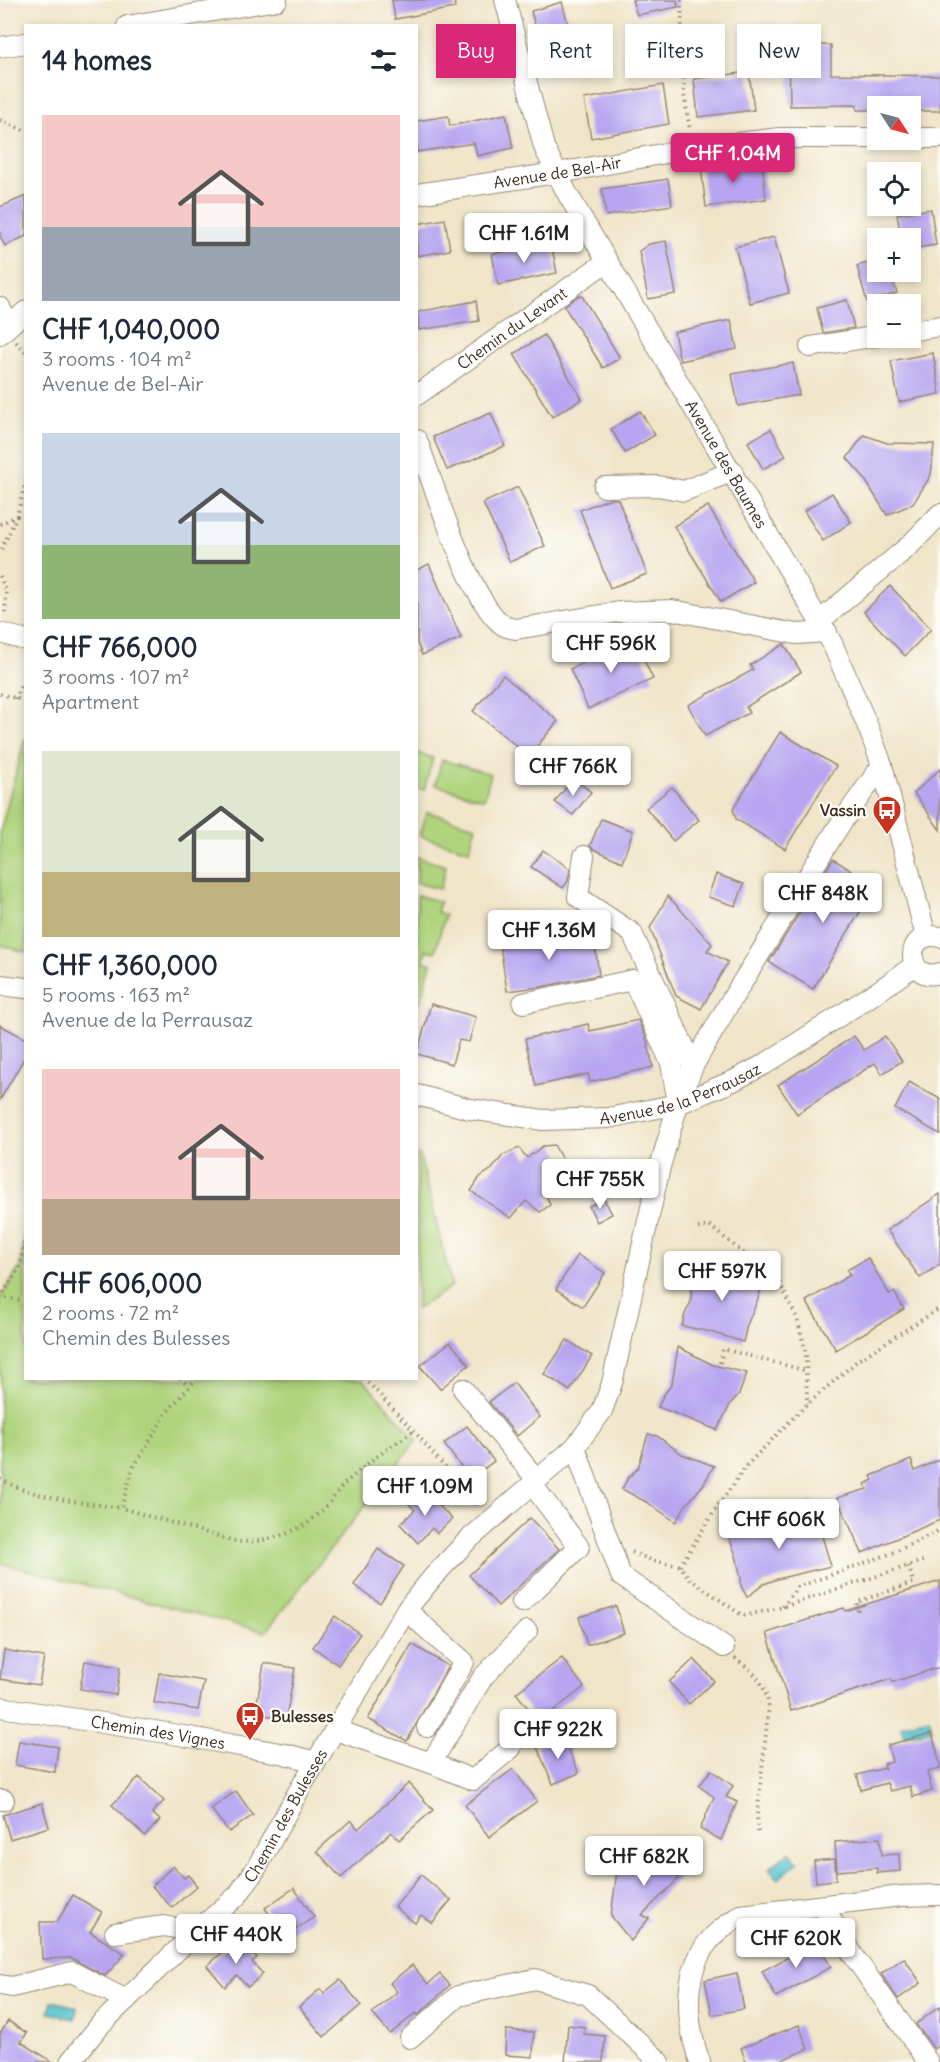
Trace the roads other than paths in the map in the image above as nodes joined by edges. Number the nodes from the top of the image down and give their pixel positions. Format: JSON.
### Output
{"nodes":[{"id":1,"x":277,"y":0,"type":"edge"},
{"id":2,"x":505,"y":0,"type":"edge"},
{"id":3,"x":139,"y":24,"type":"edge"},
{"id":4,"x":24,"y":43,"type":"edge"},
{"id":5,"x":0,"y":47,"type":"edge"},
{"id":6,"x":867,"y":138,"type":"edge"},
{"id":7,"x":921,"y":138,"type":"edge"},
{"id":8,"x":940,"y":138,"type":"edge"},
{"id":9,"x":558,"y":173,"type":"junction"},
{"id":10,"x":418,"y":194,"type":"edge"},
{"id":11,"x":606,"y":262,"type":"junction"},
{"id":12,"x":24,"y":312,"type":"edge"},
{"id":13,"x":5,"y":326,"type":"edge"},
{"id":14,"x":940,"y":326,"type":"edge"},
{"id":15,"x":921,"y":329,"type":"edge"},
{"id":16,"x":867,"y":338,"type":"edge"},
{"id":17,"x":810,"y":347,"type":"dead end"},
{"id":18,"x":418,"y":394,"type":"edge"},
{"id":19,"x":418,"y":443,"type":"edge"},
{"id":20,"x":733,"y":471,"type":"junction"},
{"id":21,"x":604,"y":487,"type":"dead end"},
{"id":22,"x":940,"y":514,"type":"edge"},
{"id":23,"x":824,"y":626,"type":"junction"},
{"id":24,"x":1,"y":636,"type":"edge"},
{"id":25,"x":24,"y":640,"type":"edge"},
{"id":26,"x":882,"y":765,"type":"junction"},
{"id":27,"x":584,"y":856,"type":"dead end"},
{"id":28,"x":933,"y":937,"type":"edge"},
{"id":29,"x":915,"y":965,"type":"junction"},
{"id":30,"x":939,"y":976,"type":"edge"},
{"id":31,"x":0,"y":985,"type":"edge"},
{"id":32,"x":24,"y":988,"type":"edge"},
{"id":33,"x":523,"y":1003,"type":"dead end"},
{"id":34,"x":693,"y":1066,"type":"junction"},
{"id":35,"x":418,"y":1095,"type":"edge"},
{"id":36,"x":678,"y":1104,"type":"junction"},
{"id":37,"x":463,"y":1389,"type":"dead end"},
{"id":38,"x":575,"y":1447,"type":"junction"},
{"id":39,"x":534,"y":1482,"type":"junction"},
{"id":40,"x":522,"y":1602,"type":"dead end"},
{"id":41,"x":406,"y":1610,"type":"junction"},
{"id":42,"x":527,"y":1631,"type":"dead end"},
{"id":43,"x":724,"y":1647,"type":"road end"},
{"id":44,"x":0,"y":1707,"type":"edge"},
{"id":45,"x":427,"y":1727,"type":"dead end"},
{"id":46,"x":336,"y":1730,"type":"junction"},
{"id":47,"x":511,"y":1748,"type":"dead end"},
{"id":48,"x":316,"y":1762,"type":"junction"},
{"id":49,"x":431,"y":1763,"type":"junction"},
{"id":50,"x":940,"y":1895,"type":"edge"},
{"id":51,"x":823,"y":1906,"type":"junction"},
{"id":52,"x":196,"y":1932,"type":"junction"},
{"id":53,"x":115,"y":1934,"type":"dead end"},
{"id":54,"x":0,"y":1985,"type":"edge"},
{"id":55,"x":126,"y":2000,"type":"junction"},
{"id":56,"x":410,"y":2038,"type":"dead end"},
{"id":57,"x":70,"y":2062,"type":"edge"},
{"id":58,"x":660,"y":2062,"type":"edge"},
{"id":59,"x":700,"y":2062,"type":"edge"},
{"id":60,"x":928,"y":2062,"type":"edge"}],
"edges":[{"from":1,"to":3,"type":"street"},
{"from":2,"to":9,"type":"street","name":"Avenue des Baumes"},
{"from":4,"to":5,"type":"street"},
{"from":6,"to":9,"type":"street","name":"Avenue de Bel-Air"},
{"from":7,"to":8,"type":"street"},
{"from":9,"to":10,"type":"street","name":"Avenue de Bel-Air"},
{"from":9,"to":11,"type":"street","name":"Avenue des Baumes"},
{"from":11,"to":18,"type":"street","name":"Chemin du Levant"},
{"from":11,"to":20,"type":"street","name":"Avenue des Baumes"},
{"from":12,"to":13,"type":"street"},
{"from":14,"to":15,"type":"street"},
{"from":16,"to":17,"type":"street"},
{"from":19,"to":23,"type":"street"},
{"from":20,"to":21,"type":"street"},
{"from":20,"to":23,"type":"street","name":"Avenue des Baumes"},
{"from":22,"to":23,"type":"street"},
{"from":23,"to":26,"type":"street","name":"Avenue des Baumes"},
{"from":24,"to":25,"type":"street"},
{"from":26,"to":28,"type":"street","name":"Avenue des Baumes"},
{"from":26,"to":34,"type":"street","name":"Chemin des Bulesses"},
{"from":27,"to":34,"type":"street"},
{"from":28,"to":29,"type":"street"},
{"from":29,"to":30,"type":"street"},
{"from":29,"to":36,"type":"street","name":"Avenue de la Perrausaz"},
{"from":31,"to":32,"type":"street"},
{"from":33,"to":36,"type":"street"},
{"from":34,"to":36,"type":"street","name":"Chemin des Bulesses"},
{"from":35,"to":36,"type":"street","name":"Avenue de la Perrausaz"},
{"from":36,"to":38,"type":"street","name":"Chemin des Bulesses"},
{"from":37,"to":39,"type":"street"},
{"from":38,"to":39,"type":"street","name":"Chemin des Bulesses"},
{"from":38,"to":43,"type":"street"},
{"from":39,"to":40,"type":"street"},
{"from":39,"to":41,"type":"street","name":"Chemin des Bulesses"},
{"from":41,"to":45,"type":"street"},
{"from":41,"to":46,"type":"street","name":"Chemin des Bulesses"},
{"from":42,"to":49,"type":"street"},
{"from":44,"to":48,"type":"street","name":"Chemin des Vignes"},
{"from":46,"to":48,"type":"street","name":"Chemin des Bulesses"},
{"from":46,"to":49,"type":"street"},
{"from":47,"to":49,"type":"street"},
{"from":48,"to":52,"type":"street","name":"Chemin des Bulesses"},
{"from":50,"to":51,"type":"street"},
{"from":51,"to":59,"type":"street"},
{"from":51,"to":60,"type":"street"},
{"from":52,"to":53,"type":"street"},
{"from":52,"to":55,"type":"street","name":"Chemin des Bulesses"},
{"from":54,"to":55,"type":"street"},
{"from":55,"to":57,"type":"street","name":"Chemin des Bulesses"},
{"from":56,"to":58,"type":"street"}]}
